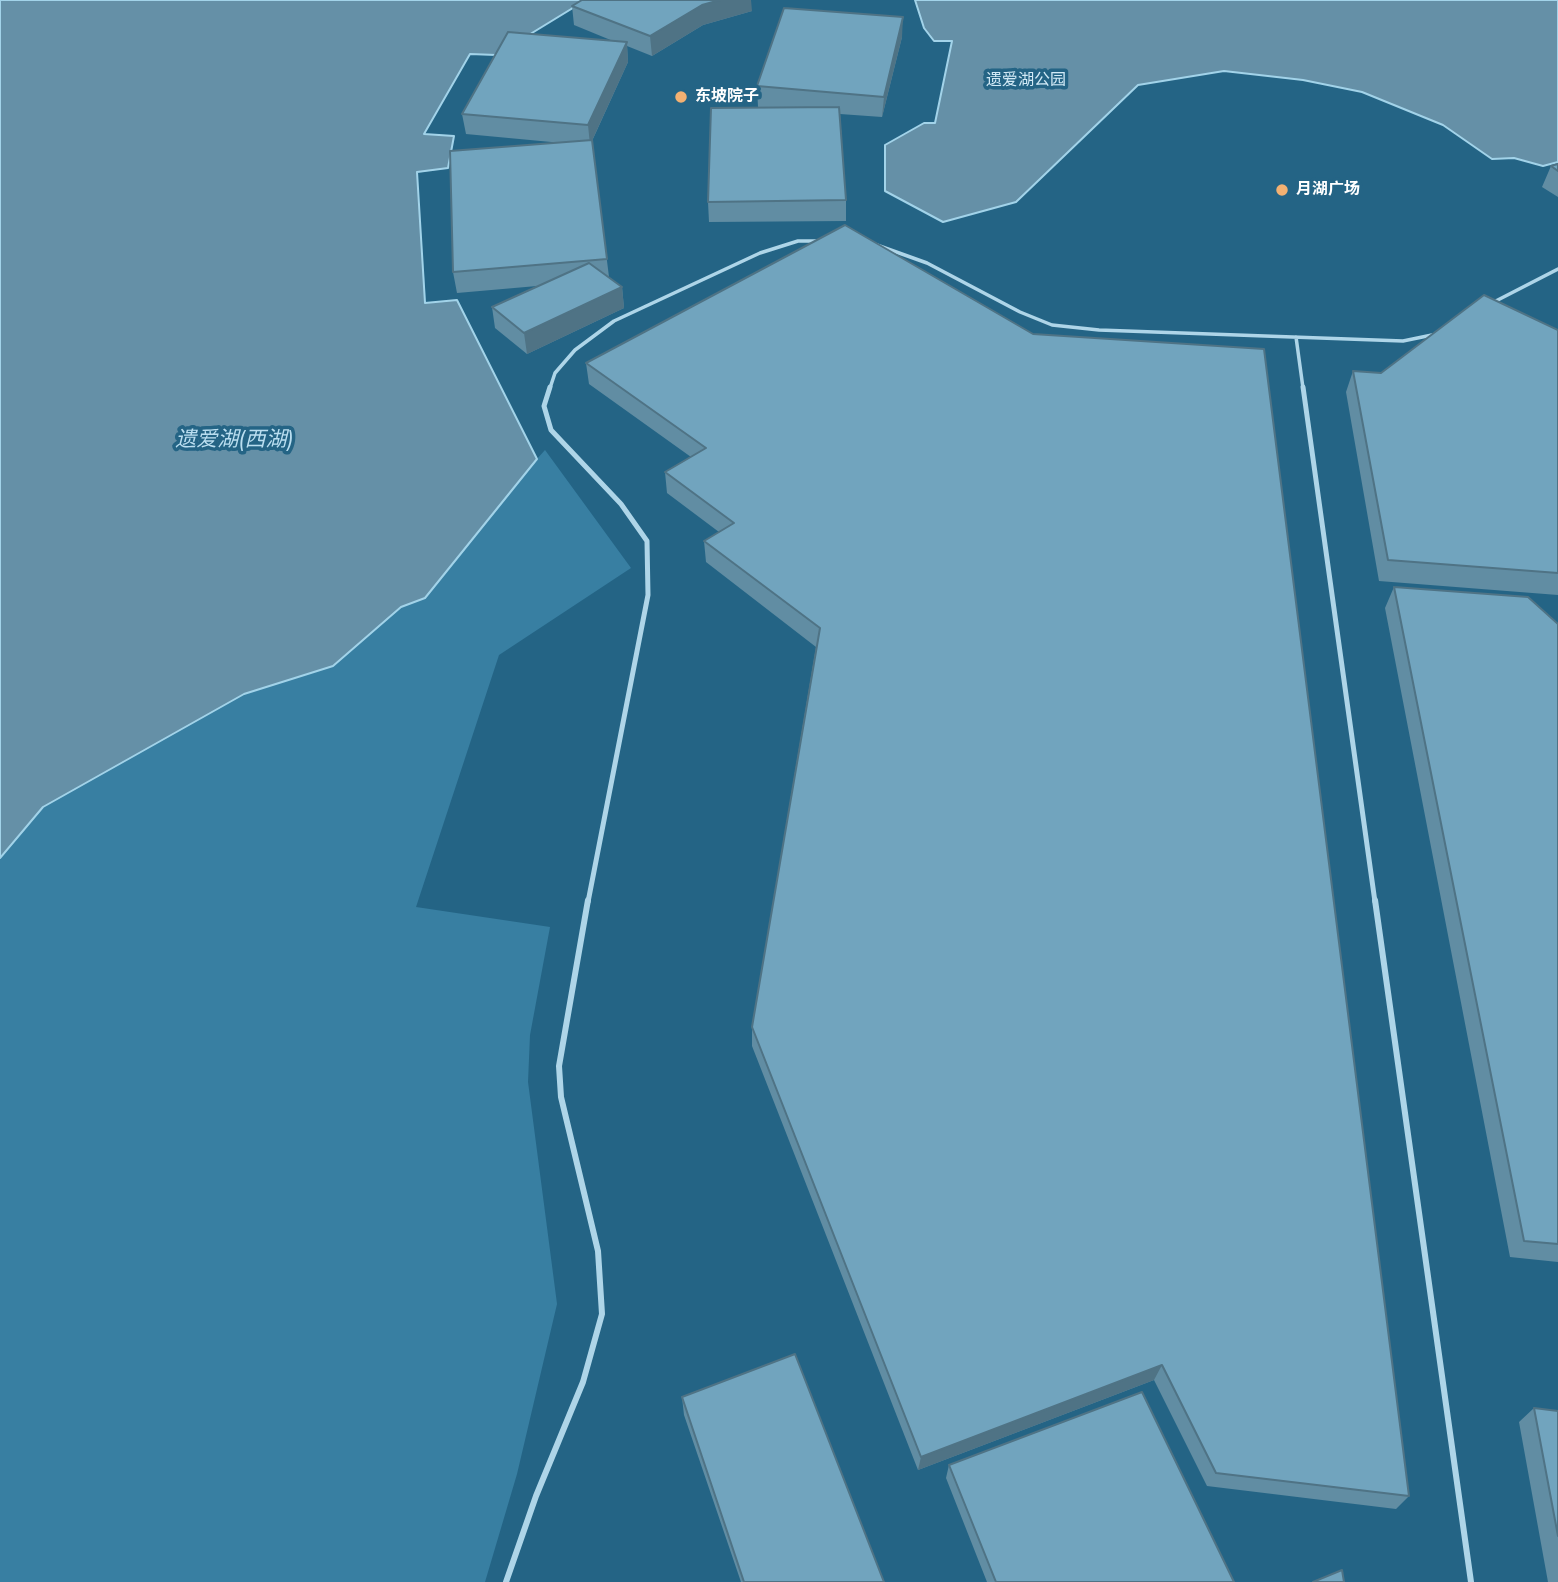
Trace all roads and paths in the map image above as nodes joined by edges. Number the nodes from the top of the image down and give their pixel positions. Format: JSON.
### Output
{"nodes":[{"id":1,"x":831,"y":241,"type":"edge"},
{"id":2,"x":868,"y":243,"type":"edge"},
{"id":3,"x":1558,"y":269,"type":"edge"},
{"id":4,"x":1480,"y":309,"type":"edge"},
{"id":5,"x":1436,"y":334,"type":"edge"},
{"id":6,"x":1296,"y":337,"type":"junction"},
{"id":7,"x":506,"y":1582,"type":"edge"},
{"id":8,"x":1471,"y":1582,"type":"edge"}],
"edges":[{"from":1,"to":7,"type":"lane"},
{"from":2,"to":6,"type":"lane"},
{"from":3,"to":4,"type":"lane"},
{"from":5,"to":6,"type":"lane"},
{"from":6,"to":8,"type":"lane"}]}
